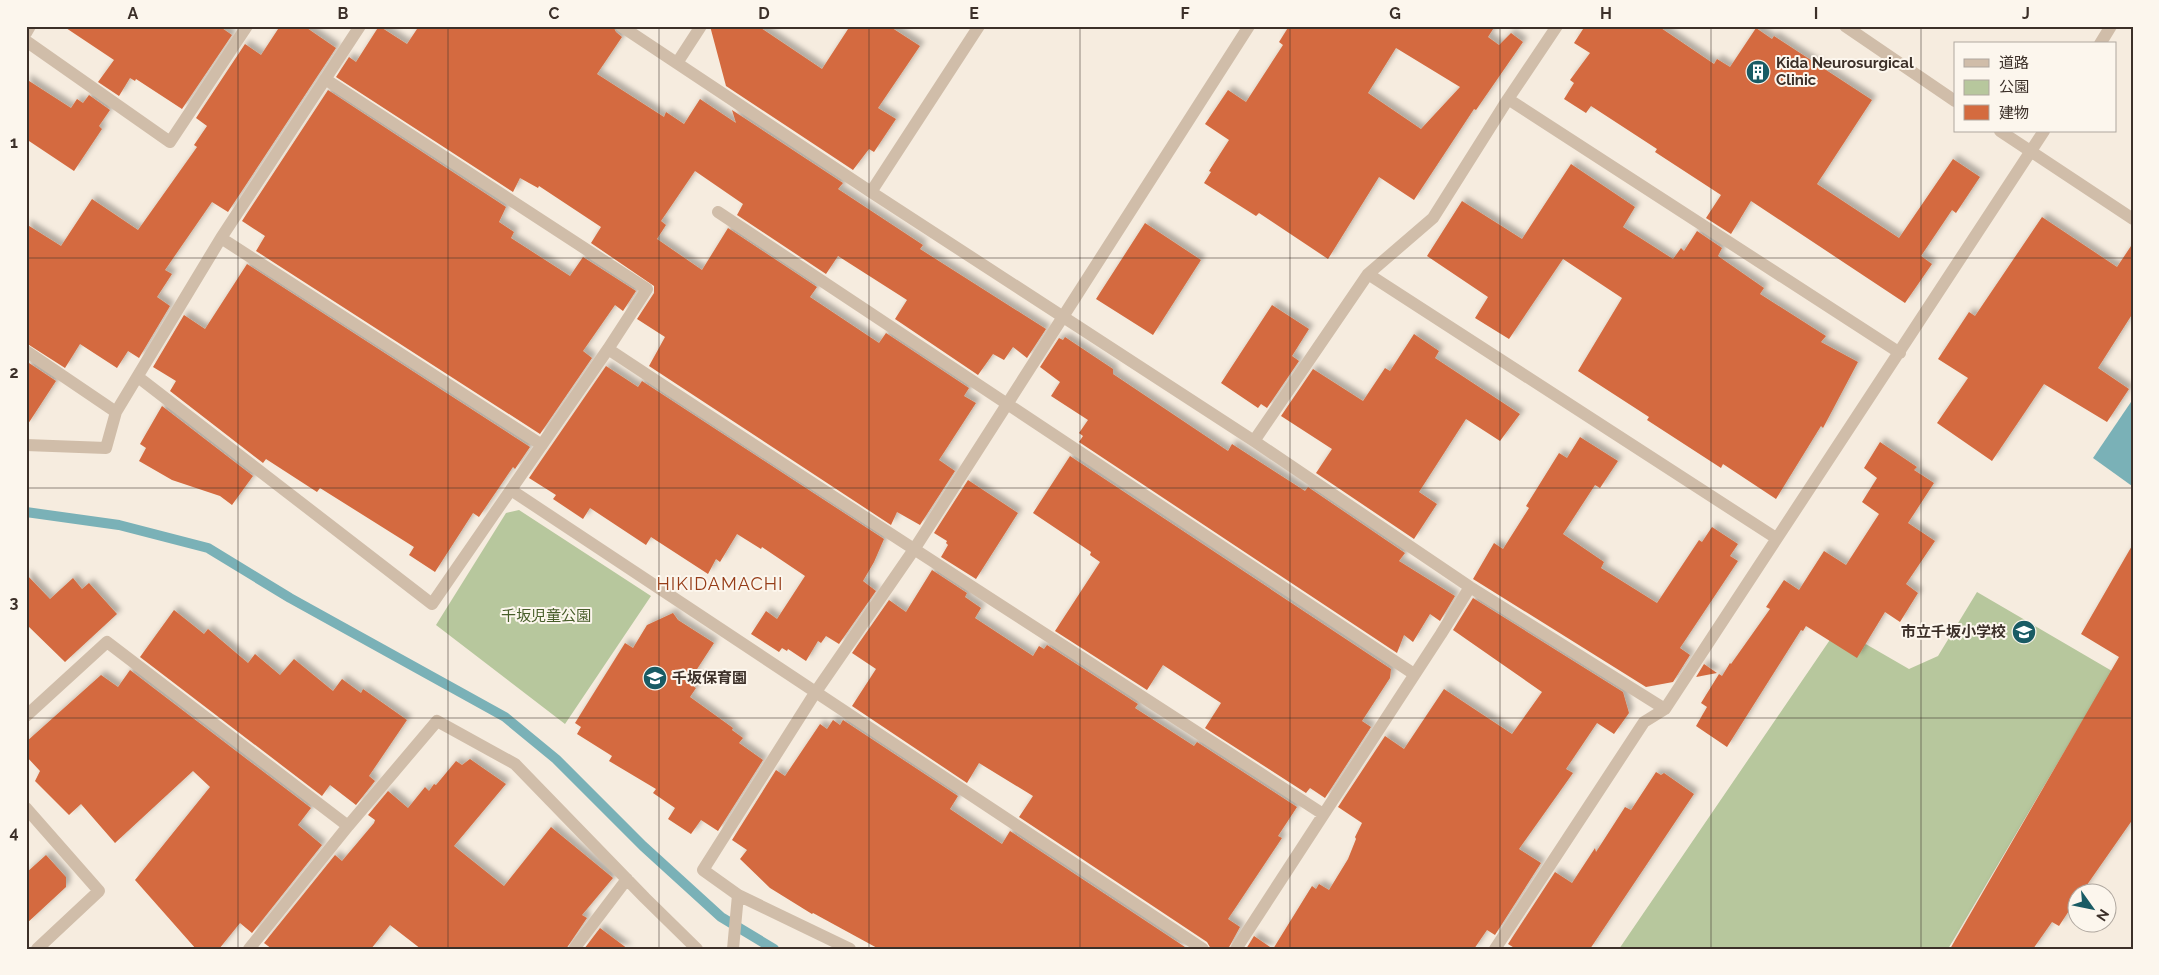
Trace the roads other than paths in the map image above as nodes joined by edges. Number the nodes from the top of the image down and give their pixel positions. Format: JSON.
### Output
{"nodes":[{"id":1,"x":30,"y":26,"type":"edge"},
{"id":2,"x":247,"y":26,"type":"edge"},
{"id":3,"x":360,"y":26,"type":"edge"},
{"id":4,"x":621,"y":26,"type":"edge"},
{"id":5,"x":701,"y":26,"type":"edge"},
{"id":6,"x":979,"y":26,"type":"edge"},
{"id":7,"x":1249,"y":26,"type":"edge"},
{"id":8,"x":1557,"y":26,"type":"edge"},
{"id":9,"x":1845,"y":26,"type":"edge"},
{"id":10,"x":2111,"y":26,"type":"edge"},
{"id":11,"x":26,"y":32,"type":"edge"},
{"id":12,"x":26,"y":41,"type":"edge"},
{"id":13,"x":2101,"y":42,"type":"edge"},
{"id":14,"x":677,"y":63,"type":"junction"},
{"id":15,"x":325,"y":79,"type":"junction"},
{"id":16,"x":1508,"y":99,"type":"junction"},
{"id":17,"x":1954,"y":100,"type":"edge"},
{"id":18,"x":2001,"y":132,"type":"edge"},
{"id":19,"x":2043,"y":132,"type":"edge"},
{"id":20,"x":2031,"y":152,"type":"junction"},
{"id":21,"x":871,"y":192,"type":"junction"},
{"id":22,"x":718,"y":212,"type":"dead end"},
{"id":23,"x":2133,"y":218,"type":"edge"},
{"id":24,"x":221,"y":238,"type":"junction"},
{"id":25,"x":1368,"y":274,"type":"junction"},
{"id":26,"x":1063,"y":315,"type":"junction"},
{"id":27,"x":608,"y":349,"type":"junction"},
{"id":28,"x":26,"y":351,"type":"edge"},
{"id":29,"x":1900,"y":353,"type":"junction"},
{"id":30,"x":138,"y":377,"type":"junction"},
{"id":31,"x":1006,"y":404,"type":"junction"},
{"id":32,"x":116,"y":412,"type":"junction"},
{"id":33,"x":1254,"y":441,"type":"junction"},
{"id":34,"x":26,"y":445,"type":"edge"},
{"id":35,"x":542,"y":445,"type":"junction"},
{"id":36,"x":511,"y":490,"type":"junction"},
{"id":37,"x":1776,"y":538,"type":"junction"},
{"id":38,"x":915,"y":548,"type":"junction"},
{"id":39,"x":1470,"y":586,"type":"junction"},
{"id":40,"x":1414,"y":674,"type":"junction"},
{"id":41,"x":815,"y":693,"type":"junction"},
{"id":42,"x":1665,"y":709,"type":"junction"},
{"id":43,"x":26,"y":716,"type":"edge"},
{"id":44,"x":26,"y":808,"type":"edge"},
{"id":45,"x":1323,"y":814,"type":"junction"},
{"id":46,"x":348,"y":826,"type":"junction"},
{"id":47,"x":627,"y":879,"type":"junction"},
{"id":48,"x":738,"y":895,"type":"junction"},
{"id":49,"x":37,"y":949,"type":"edge"},
{"id":50,"x":249,"y":949,"type":"edge"},
{"id":51,"x":574,"y":949,"type":"edge"},
{"id":52,"x":697,"y":949,"type":"edge"},
{"id":53,"x":733,"y":949,"type":"edge"},
{"id":54,"x":850,"y":949,"type":"edge"},
{"id":55,"x":1203,"y":949,"type":"edge"},
{"id":56,"x":1236,"y":949,"type":"edge"},
{"id":57,"x":1496,"y":949,"type":"edge"}],
"edges":[{"from":1,"to":11,"type":"street"},
{"from":2,"to":12,"type":"street"},
{"from":3,"to":15,"type":"street"},
{"from":4,"to":14,"type":"street"},
{"from":5,"to":14,"type":"street"},
{"from":6,"to":21,"type":"street"},
{"from":7,"to":26,"type":"street"},
{"from":8,"to":16,"type":"street"},
{"from":9,"to":17,"type":"street"},
{"from":10,"to":13,"type":"street"},
{"from":14,"to":21,"type":"street"},
{"from":15,"to":24,"type":"street"},
{"from":15,"to":27,"type":"street"},
{"from":16,"to":25,"type":"street"},
{"from":16,"to":29,"type":"street"},
{"from":18,"to":20,"type":"street"},
{"from":19,"to":20,"type":"street"},
{"from":20,"to":23,"type":"street"},
{"from":20,"to":29,"type":"street"},
{"from":21,"to":26,"type":"street"},
{"from":22,"to":31,"type":"street"},
{"from":24,"to":30,"type":"street"},
{"from":24,"to":35,"type":"street"},
{"from":25,"to":33,"type":"street"},
{"from":25,"to":37,"type":"street"},
{"from":26,"to":31,"type":"street"},
{"from":26,"to":33,"type":"street"},
{"from":27,"to":35,"type":"street"},
{"from":27,"to":38,"type":"street"},
{"from":28,"to":32,"type":"street"},
{"from":29,"to":37,"type":"street"},
{"from":30,"to":32,"type":"street"},
{"from":30,"to":36,"type":"street"},
{"from":31,"to":38,"type":"street"},
{"from":31,"to":40,"type":"street"},
{"from":32,"to":34,"type":"street"},
{"from":33,"to":39,"type":"street"},
{"from":35,"to":36,"type":"street"},
{"from":36,"to":41,"type":"street"},
{"from":37,"to":42,"type":"street"},
{"from":38,"to":41,"type":"street"},
{"from":38,"to":45,"type":"street"},
{"from":39,"to":40,"type":"street"},
{"from":39,"to":42,"type":"street"},
{"from":40,"to":45,"type":"street"},
{"from":41,"to":48,"type":"street"},
{"from":41,"to":55,"type":"street"},
{"from":42,"to":57,"type":"street"},
{"from":43,"to":46,"type":"street"},
{"from":44,"to":49,"type":"street"},
{"from":45,"to":56,"type":"street"},
{"from":46,"to":47,"type":"street"},
{"from":46,"to":50,"type":"street"},
{"from":47,"to":51,"type":"street"},
{"from":47,"to":52,"type":"street"},
{"from":48,"to":53,"type":"street"},
{"from":48,"to":54,"type":"street"}]}
